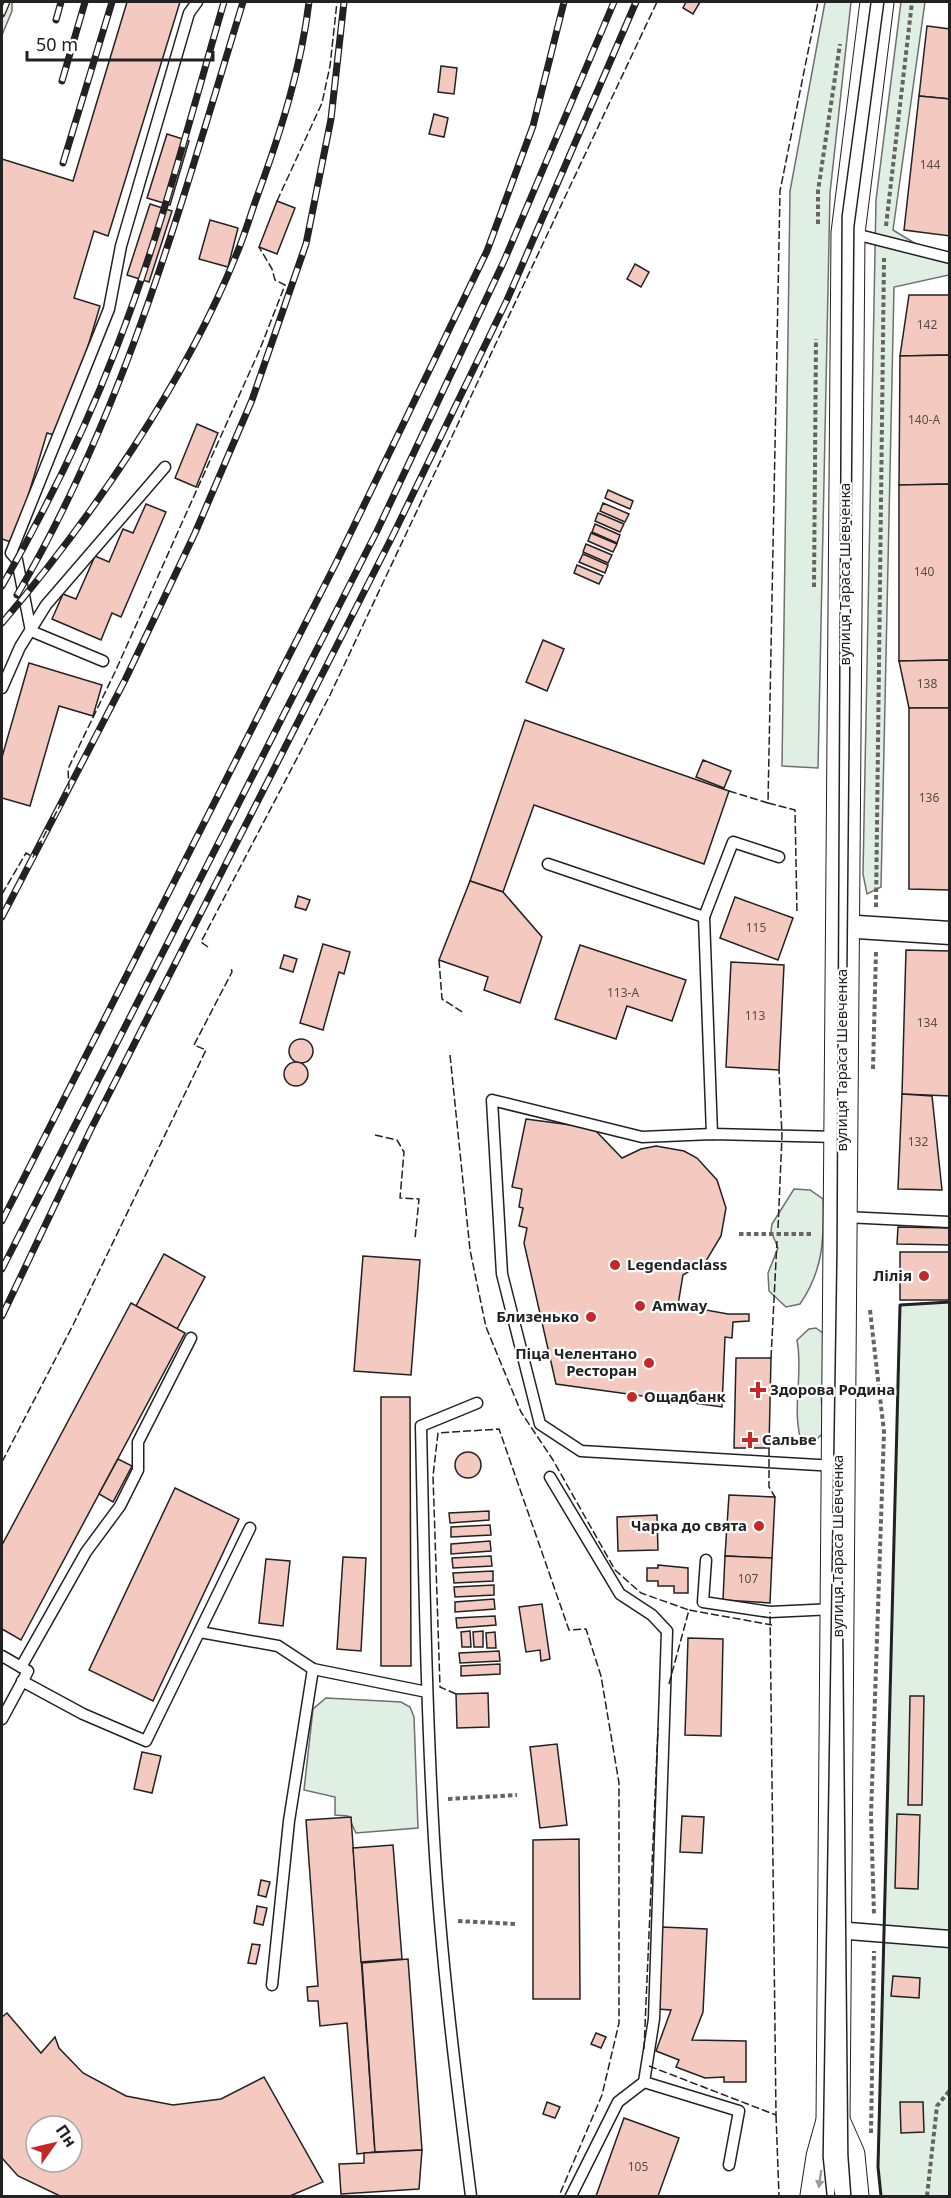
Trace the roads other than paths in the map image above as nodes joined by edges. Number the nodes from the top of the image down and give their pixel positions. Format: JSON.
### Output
{"nodes":[{"id":1,"x":197,"y":2,"type":"edge"},
{"id":2,"x":877,"y":2,"type":"edge"},
{"id":3,"x":848,"y":233,"type":"junction"},
{"id":4,"x":950,"y":258,"type":"edge"},
{"id":5,"x":165,"y":467,"type":"dead end"},
{"id":6,"x":6,"y":552,"type":"edge"},
{"id":7,"x":30,"y":631,"type":"junction"},
{"id":8,"x":103,"y":661,"type":"dead end"},
{"id":9,"x":2,"y":688,"type":"edge"},
{"id":10,"x":779,"y":857,"type":"dead end"},
{"id":11,"x":548,"y":864,"type":"dead end"},
{"id":12,"x":704,"y":917,"type":"junction"},
{"id":13,"x":843,"y":926,"type":"junction"},
{"id":14,"x":950,"y":933,"type":"edge"},
{"id":15,"x":712,"y":1134,"type":"junction"},
{"id":16,"x":842,"y":1138,"type":"junction"},
{"id":17,"x":949,"y":1222,"type":"edge"},
{"id":18,"x":831,"y":1226,"type":"junction"},
{"id":19,"x":191,"y":1338,"type":"dead end"},
{"id":20,"x":477,"y":1403,"type":"dead end"},
{"id":21,"x":839,"y":1466,"type":"junction"},
{"id":22,"x":550,"y":1478,"type":"dead end"},
{"id":23,"x":250,"y":1528,"type":"dead end"},
{"id":24,"x":706,"y":1560,"type":"dead end"},
{"id":25,"x":838,"y":1609,"type":"junction"},
{"id":26,"x":200,"y":1632,"type":"junction"},
{"id":27,"x":2,"y":1656,"type":"edge"},
{"id":28,"x":21,"y":1667,"type":"junction"},
{"id":29,"x":313,"y":1669,"type":"junction"},
{"id":30,"x":22,"y":1681,"type":"junction"},
{"id":31,"x":427,"y":1692,"type":"junction"},
{"id":32,"x":2,"y":1719,"type":"edge"},
{"id":33,"x":836,"y":1930,"type":"junction"},
{"id":34,"x":950,"y":1939,"type":"edge"},
{"id":35,"x":272,"y":1985,"type":"dead end"},
{"id":36,"x":644,"y":2082,"type":"junction"},
{"id":37,"x":833,"y":2121,"type":"junction"},
{"id":38,"x":729,"y":2165,"type":"dead end"},
{"id":39,"x":471,"y":2196,"type":"edge"},
{"id":40,"x":571,"y":2196,"type":"edge"},
{"id":41,"x":817,"y":2196,"type":"edge"},
{"id":42,"x":852,"y":2196,"type":"edge"}],
"edges":[{"from":1,"to":6,"type":"lane"},
{"from":2,"to":3,"type":"main road","name":"вулиця Тараса Шевченка"},
{"from":3,"to":4,"type":"lane"},
{"from":3,"to":13,"type":"main road","name":"вулиця Тараса Шевченка"},
{"from":5,"to":7,"type":"lane"},
{"from":6,"to":7,"type":"lane"},
{"from":7,"to":8,"type":"lane"},
{"from":7,"to":9,"type":"lane"},
{"from":10,"to":12,"type":"lane"},
{"from":11,"to":12,"type":"lane"},
{"from":12,"to":15,"type":"lane"},
{"from":13,"to":14,"type":"street"},
{"from":13,"to":16,"type":"main road","name":"вулиця Тараса Шевченка"},
{"from":15,"to":16,"type":"lane"},
{"from":15,"to":21,"type":"lane"},
{"from":16,"to":18,"type":"main road","name":"вулиця Тараса Шевченка"},
{"from":17,"to":18,"type":"lane"},
{"from":18,"to":21,"type":"main road","name":"вулиця Тараса Шевченка"},
{"from":19,"to":28,"type":"lane"},
{"from":20,"to":31,"type":"lane"},
{"from":21,"to":25,"type":"main road","name":"вулиця Тараса Шевченка"},
{"from":22,"to":36,"type":"lane"},
{"from":23,"to":26,"type":"lane"},
{"from":24,"to":25,"type":"lane"},
{"from":25,"to":33,"type":"main road","name":"вулиця Тараса Шевченка"},
{"from":26,"to":29,"type":"lane"},
{"from":26,"to":30,"type":"lane"},
{"from":27,"to":28,"type":"lane"},
{"from":28,"to":30,"type":"lane"},
{"from":29,"to":31,"type":"lane"},
{"from":29,"to":35,"type":"lane"},
{"from":30,"to":32,"type":"lane"},
{"from":31,"to":39,"type":"lane"},
{"from":33,"to":34,"type":"street"},
{"from":33,"to":37,"type":"main road","name":"вулиця Тараса Шевченка"},
{"from":36,"to":38,"type":"lane"},
{"from":36,"to":40,"type":"lane"},
{"from":37,"to":41,"type":"main road","name":"вулиця Тараса Шевченка","one_way":true},
{"from":37,"to":42,"type":"main road","name":"вулиця Тараса Шевченка"}]}
